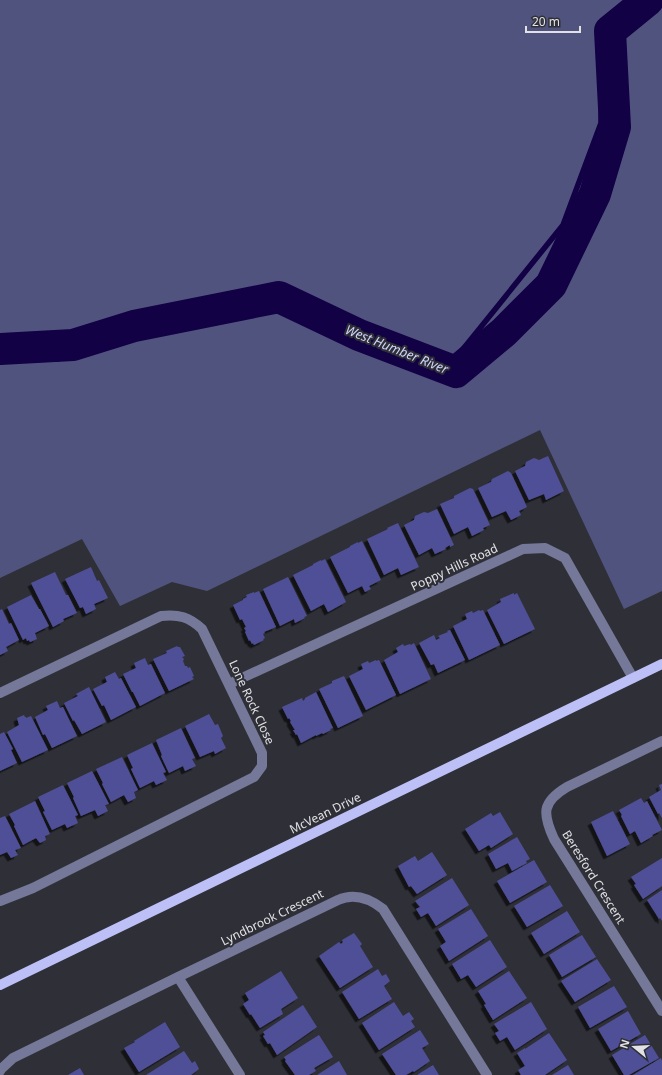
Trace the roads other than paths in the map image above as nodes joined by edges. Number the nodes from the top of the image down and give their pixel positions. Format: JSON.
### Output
{"nodes":[{"id":1,"x":662,"y":664,"type":"edge"},
{"id":2,"x":633,"y":678,"type":"junction"},
{"id":3,"x":229,"y":684,"type":"junction"},
{"id":4,"x":0,"y":693,"type":"edge"},
{"id":5,"x":662,"y":741,"type":"edge"},
{"id":6,"x":0,"y":901,"type":"edge"},
{"id":7,"x":178,"y":977,"type":"junction"},
{"id":8,"x":0,"y":985,"type":"edge"},
{"id":9,"x":662,"y":1010,"type":"edge"},
{"id":10,"x":0,"y":1071,"type":"edge"},
{"id":11,"x":240,"y":1075,"type":"edge"},
{"id":12,"x":487,"y":1075,"type":"edge"}],
"edges":[{"from":1,"to":2,"type":"main road","name":"McVean Drive"},
{"from":2,"to":3,"type":"street","name":"Poppy Hills Road"},
{"from":2,"to":8,"type":"main road","name":"McVean Drive"},
{"from":3,"to":4,"type":"street","name":"Lone Rock Close"},
{"from":3,"to":6,"type":"street","name":"Lone Rock Close"},
{"from":5,"to":9,"type":"street","name":"Beresford Crescent"},
{"from":7,"to":10,"type":"street","name":"Lyndbrook Crescent"},
{"from":7,"to":11,"type":"street"},
{"from":7,"to":12,"type":"street","name":"Lyndbrook Crescent"}]}
